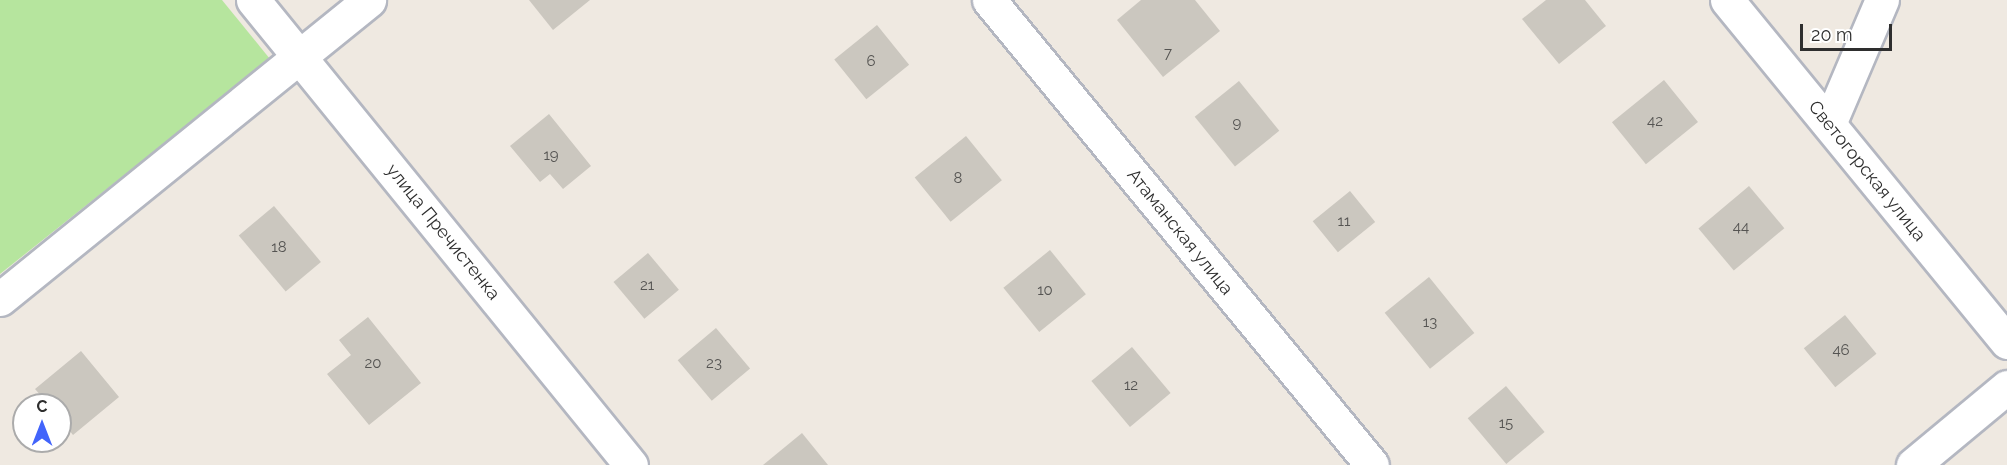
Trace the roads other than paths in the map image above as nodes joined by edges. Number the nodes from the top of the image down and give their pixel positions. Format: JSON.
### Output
{"nodes":[{"id":1,"x":254,"y":0,"type":"edge"},
{"id":2,"x":369,"y":0,"type":"edge"},
{"id":3,"x":989,"y":0,"type":"edge"},
{"id":4,"x":1726,"y":0,"type":"edge"},
{"id":5,"x":1882,"y":0,"type":"edge"},
{"id":6,"x":300,"y":56,"type":"junction"},
{"id":7,"x":1829,"y":124,"type":"junction"},
{"id":8,"x":0,"y":299,"type":"edge"},
{"id":9,"x":2007,"y":342,"type":"edge"},
{"id":10,"x":2007,"y":387,"type":"edge"},
{"id":11,"x":631,"y":465,"type":"edge"},
{"id":12,"x":1372,"y":465,"type":"edge"},
{"id":13,"x":1913,"y":465,"type":"edge"}],
"edges":[{"from":1,"to":6,"type":"street","name":"улица Пречистенка"},
{"from":2,"to":6,"type":"street"},
{"from":3,"to":12,"type":"street","name":"Атаманская улица"},
{"from":4,"to":7,"type":"street","name":"Светогорская улица"},
{"from":5,"to":7,"type":"street"},
{"from":6,"to":8,"type":"street"},
{"from":6,"to":11,"type":"street","name":"улица Пречистенка"},
{"from":7,"to":9,"type":"street","name":"Светогорская улица"},
{"from":10,"to":13,"type":"street"}]}
